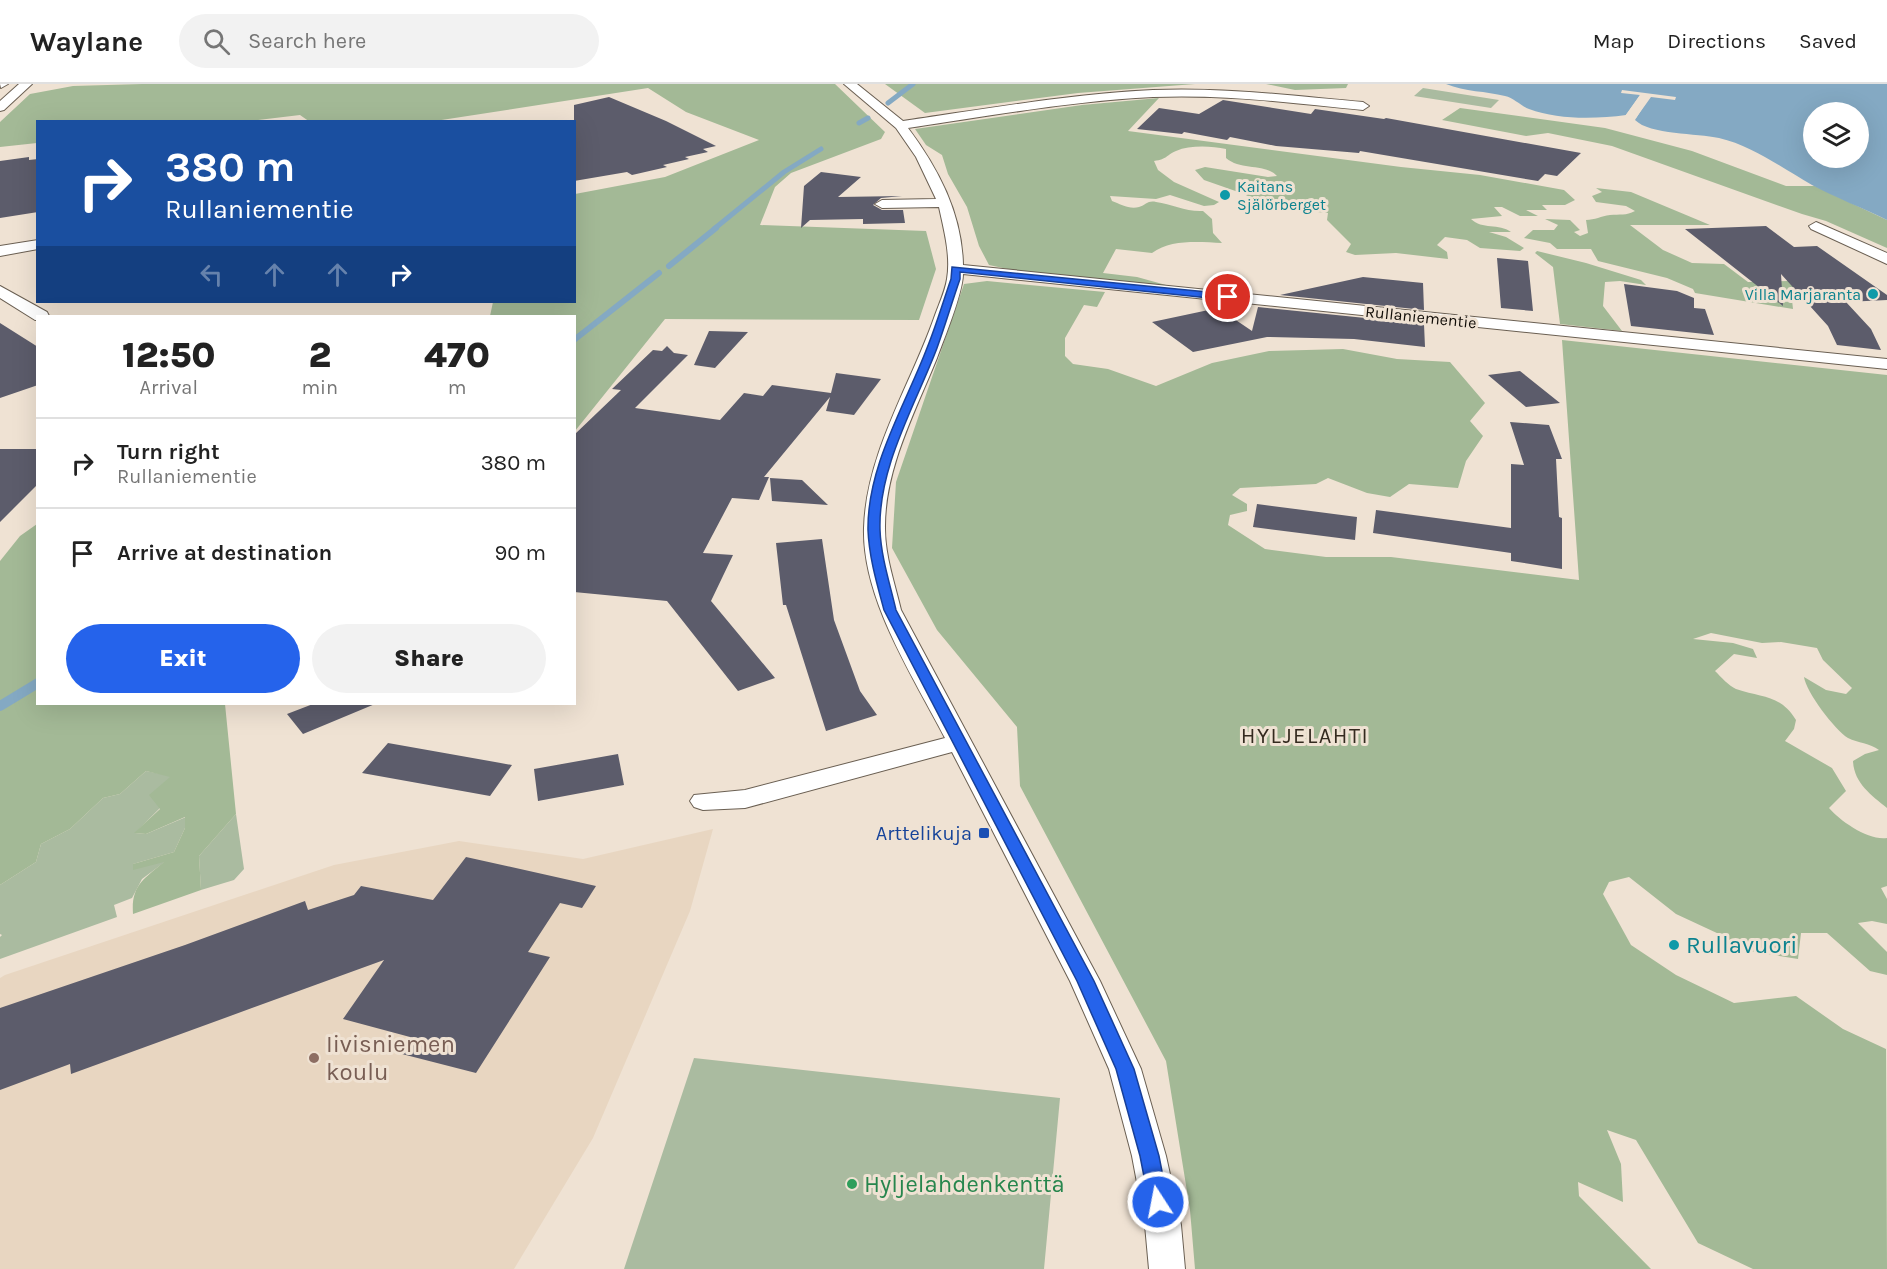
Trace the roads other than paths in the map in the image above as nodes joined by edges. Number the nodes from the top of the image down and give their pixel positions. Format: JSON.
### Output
{"nodes":[{"id":1,"x":26,"y":84,"type":"edge"},
{"id":2,"x":850,"y":84,"type":"edge"},
{"id":3,"x":1364,"y":106,"type":"dead end"},
{"id":4,"x":0,"y":107,"type":"edge"},
{"id":5,"x":900,"y":125,"type":"junction"},
{"id":6,"x":945,"y":203,"type":"junction"},
{"id":7,"x":882,"y":204,"type":"dead end"},
{"id":8,"x":1816,"y":226,"type":"dead end"},
{"id":9,"x":36,"y":244,"type":"edge"},
{"id":10,"x":0,"y":251,"type":"edge"},
{"id":11,"x":1887,"y":259,"type":"edge"},
{"id":12,"x":956,"y":269,"type":"junction"},
{"id":13,"x":0,"y":291,"type":"edge"},
{"id":14,"x":39,"y":315,"type":"edge"},
{"id":15,"x":1887,"y":364,"type":"edge"},
{"id":16,"x":960,"y":742,"type":"junction"},
{"id":17,"x":703,"y":801,"type":"dead end"},
{"id":18,"x":1167,"y":1269,"type":"edge"}],
"edges":[{"from":1,"to":4,"type":"street"},
{"from":2,"to":5,"type":"street"},
{"from":3,"to":5,"type":"street"},
{"from":5,"to":6,"type":"street"},
{"from":6,"to":7,"type":"street"},
{"from":6,"to":12,"type":"street"},
{"from":8,"to":11,"type":"street"},
{"from":9,"to":10,"type":"street"},
{"from":12,"to":15,"type":"street","name":"Rullaniementie"},
{"from":12,"to":16,"type":"street"},
{"from":13,"to":14,"type":"street"},
{"from":16,"to":17,"type":"street"},
{"from":16,"to":18,"type":"street"}]}
